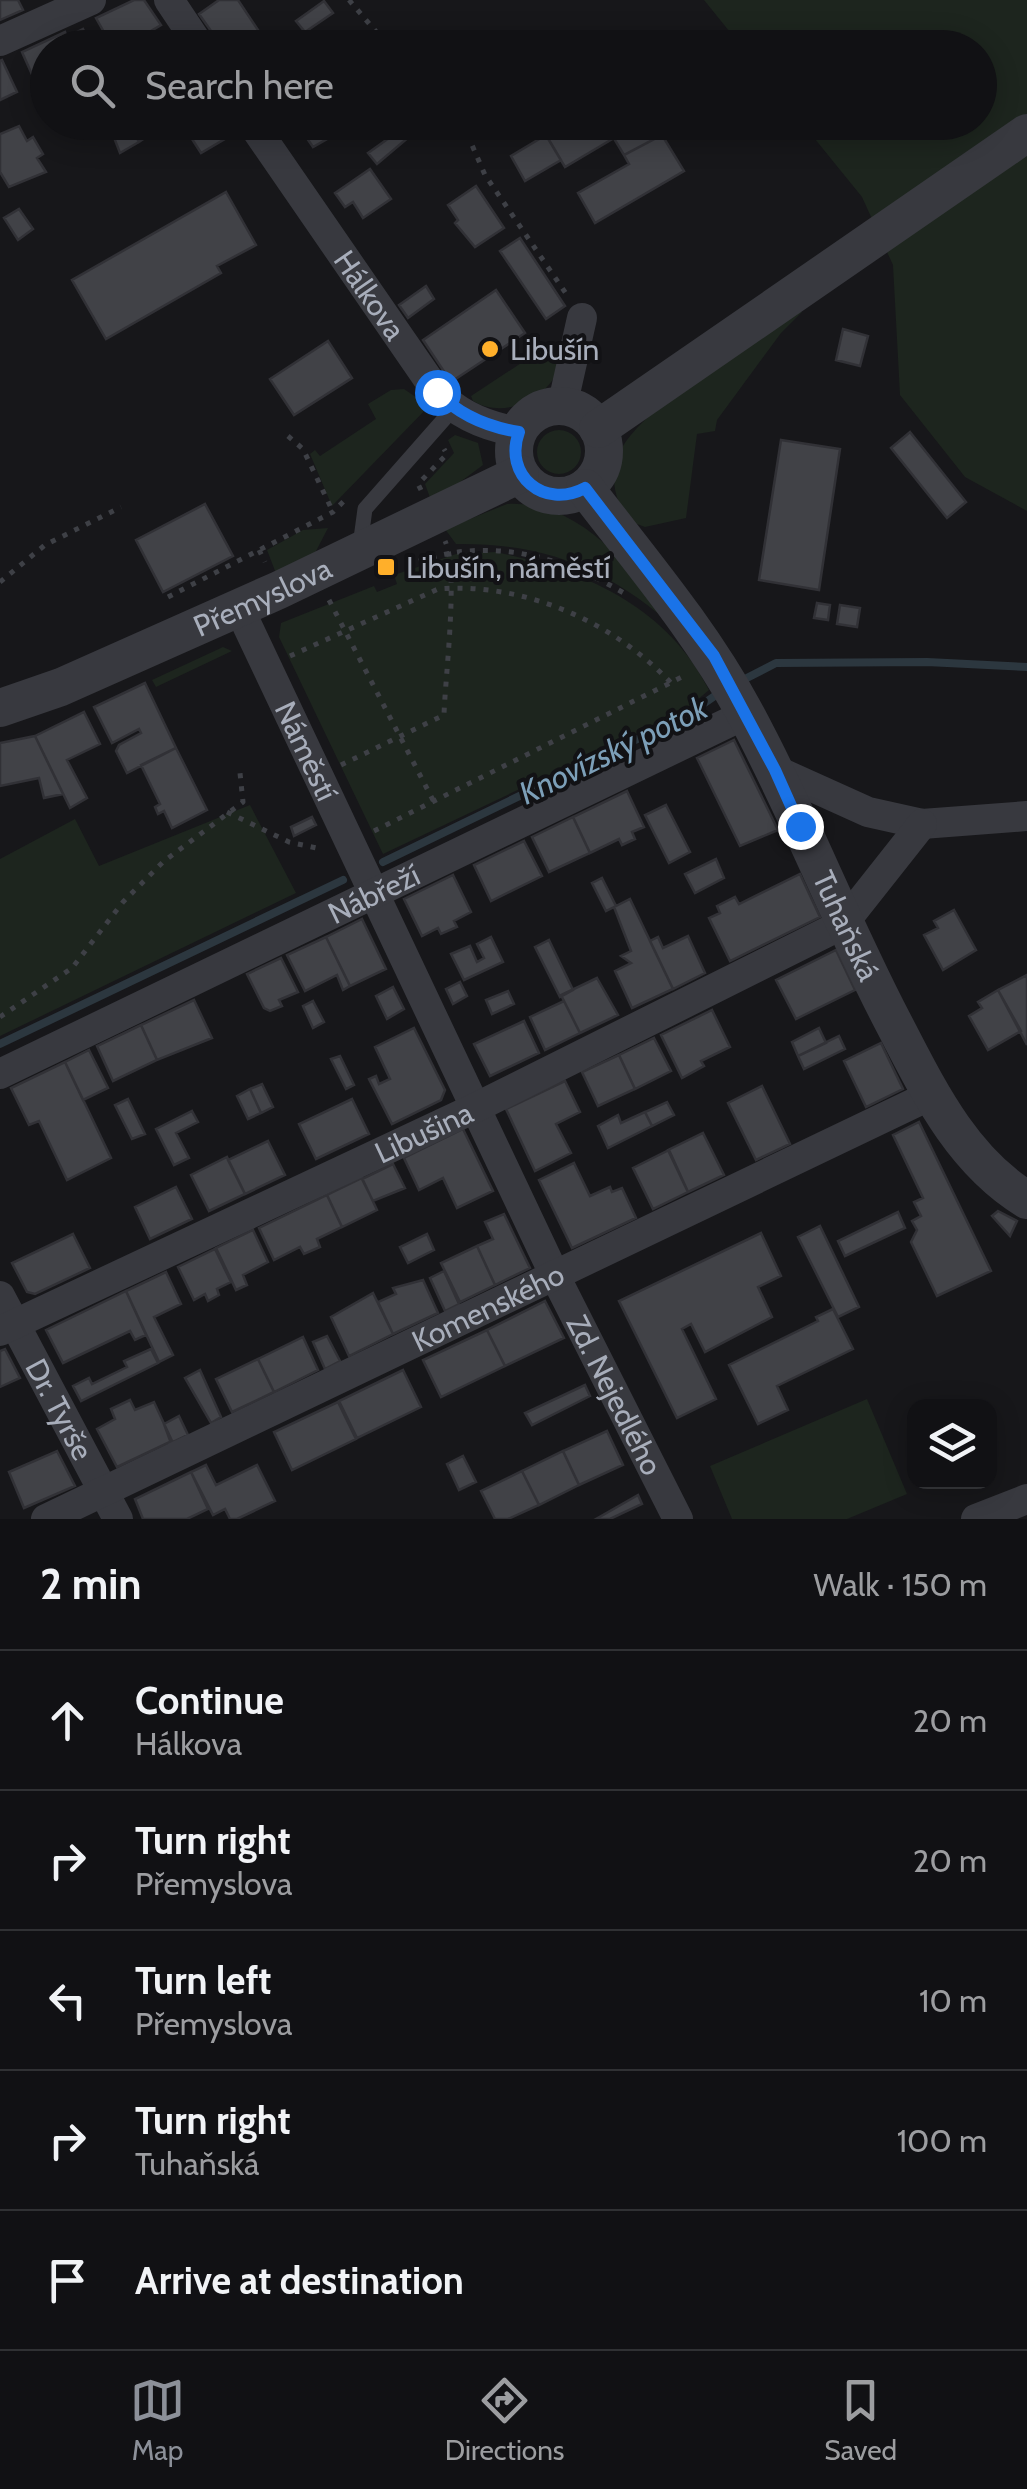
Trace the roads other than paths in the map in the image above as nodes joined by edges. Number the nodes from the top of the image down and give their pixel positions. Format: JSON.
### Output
{"nodes":[{"id":1,"x":91,"y":0,"type":"edge"},
{"id":2,"x":169,"y":0,"type":"edge"},
{"id":3,"x":189,"y":30,"type":"edge"},
{"id":4,"x":0,"y":41,"type":"edge"},
{"id":5,"x":1027,"y":133,"type":"edge"},
{"id":6,"x":263,"y":140,"type":"edge"},
{"id":7,"x":582,"y":318,"type":"road end"},
{"id":8,"x":562,"y":407,"type":"junction"},
{"id":9,"x":452,"y":408,"type":"junction"},
{"id":10,"x":598,"y":429,"type":"junction"},
{"id":11,"x":519,"y":432,"type":"junction"},
{"id":12,"x":520,"y":474,"type":"junction"},
{"id":13,"x":585,"y":488,"type":"junction"},
{"id":14,"x":358,"y":553,"type":"junction"},
{"id":15,"x":239,"y":608,"type":"junction"},
{"id":16,"x":0,"y":708,"type":"edge"},
{"id":17,"x":743,"y":709,"type":"junction"},
{"id":18,"x":775,"y":770,"type":"junction"},
{"id":19,"x":1027,"y":816,"type":"edge"},
{"id":20,"x":922,"y":824,"type":"junction"},
{"id":21,"x":374,"y":894,"type":"junction"},
{"id":22,"x":842,"y":924,"type":"junction"},
{"id":23,"x":0,"y":1074,"type":"edge"},
{"id":24,"x":931,"y":1095,"type":"junction"},
{"id":25,"x":475,"y":1108,"type":"junction"},
{"id":26,"x":1027,"y":1200,"type":"edge"},
{"id":27,"x":555,"y":1276,"type":"junction"},
{"id":28,"x":0,"y":1296,"type":"edge"},
{"id":29,"x":7,"y":1328,"type":"edge"},
{"id":30,"x":1027,"y":1500,"type":"edge"},
{"id":31,"x":113,"y":1505,"type":"edge"},
{"id":32,"x":46,"y":1519,"type":"edge"},
{"id":33,"x":678,"y":1519,"type":"edge"},
{"id":34,"x":976,"y":1519,"type":"edge"}],
"edges":[{"from":1,"to":4,"type":"street"},
{"from":2,"to":3,"type":"street"},
{"from":5,"to":10,"type":"street"},
{"from":6,"to":9,"type":"street","name":"Hálkova"},
{"from":7,"to":8,"type":"street"},
{"from":8,"to":10,"type":"street"},
{"from":8,"to":11,"type":"street"},
{"from":9,"to":11,"type":"street"},
{"from":9,"to":14,"type":"lane"},
{"from":10,"to":13,"type":"street"},
{"from":11,"to":12,"type":"street"},
{"from":12,"to":13,"type":"street"},
{"from":12,"to":14,"type":"street","name":"Přemyslova"},
{"from":13,"to":17,"type":"street","name":"Tuhaňská"},
{"from":14,"to":15,"type":"street","name":"Přemyslova"},
{"from":15,"to":16,"type":"street","name":"Přemyslova"},
{"from":15,"to":21,"type":"street","name":"Náměstí"},
{"from":17,"to":18,"type":"street","name":"Tuhaňská"},
{"from":17,"to":21,"type":"street","name":"Nábřeží"},
{"from":18,"to":20,"type":"street"},
{"from":18,"to":22,"type":"street","name":"Tuhaňská"},
{"from":19,"to":20,"type":"street"},
{"from":20,"to":22,"type":"street"},
{"from":21,"to":23,"type":"street","name":"Nábřeží"},
{"from":21,"to":25,"type":"street","name":"Zd. Nejedlého"},
{"from":22,"to":24,"type":"street","name":"Tuhaňská"},
{"from":22,"to":25,"type":"street","name":"Libušina"},
{"from":24,"to":26,"type":"street","name":"Tuhaňská"},
{"from":24,"to":27,"type":"street","name":"Komenského"},
{"from":25,"to":27,"type":"street","name":"Zd. Nejedlého"},
{"from":25,"to":29,"type":"street","name":"Libušina"},
{"from":27,"to":31,"type":"street","name":"Komenského"},
{"from":27,"to":33,"type":"street","name":"Zd. Nejedlého"},
{"from":28,"to":29,"type":"street","name":"Dr. Tyrše"},
{"from":29,"to":31,"type":"street","name":"Dr. Tyrše"},
{"from":30,"to":34,"type":"street"},
{"from":31,"to":32,"type":"street","name":"Komenského"}]}
